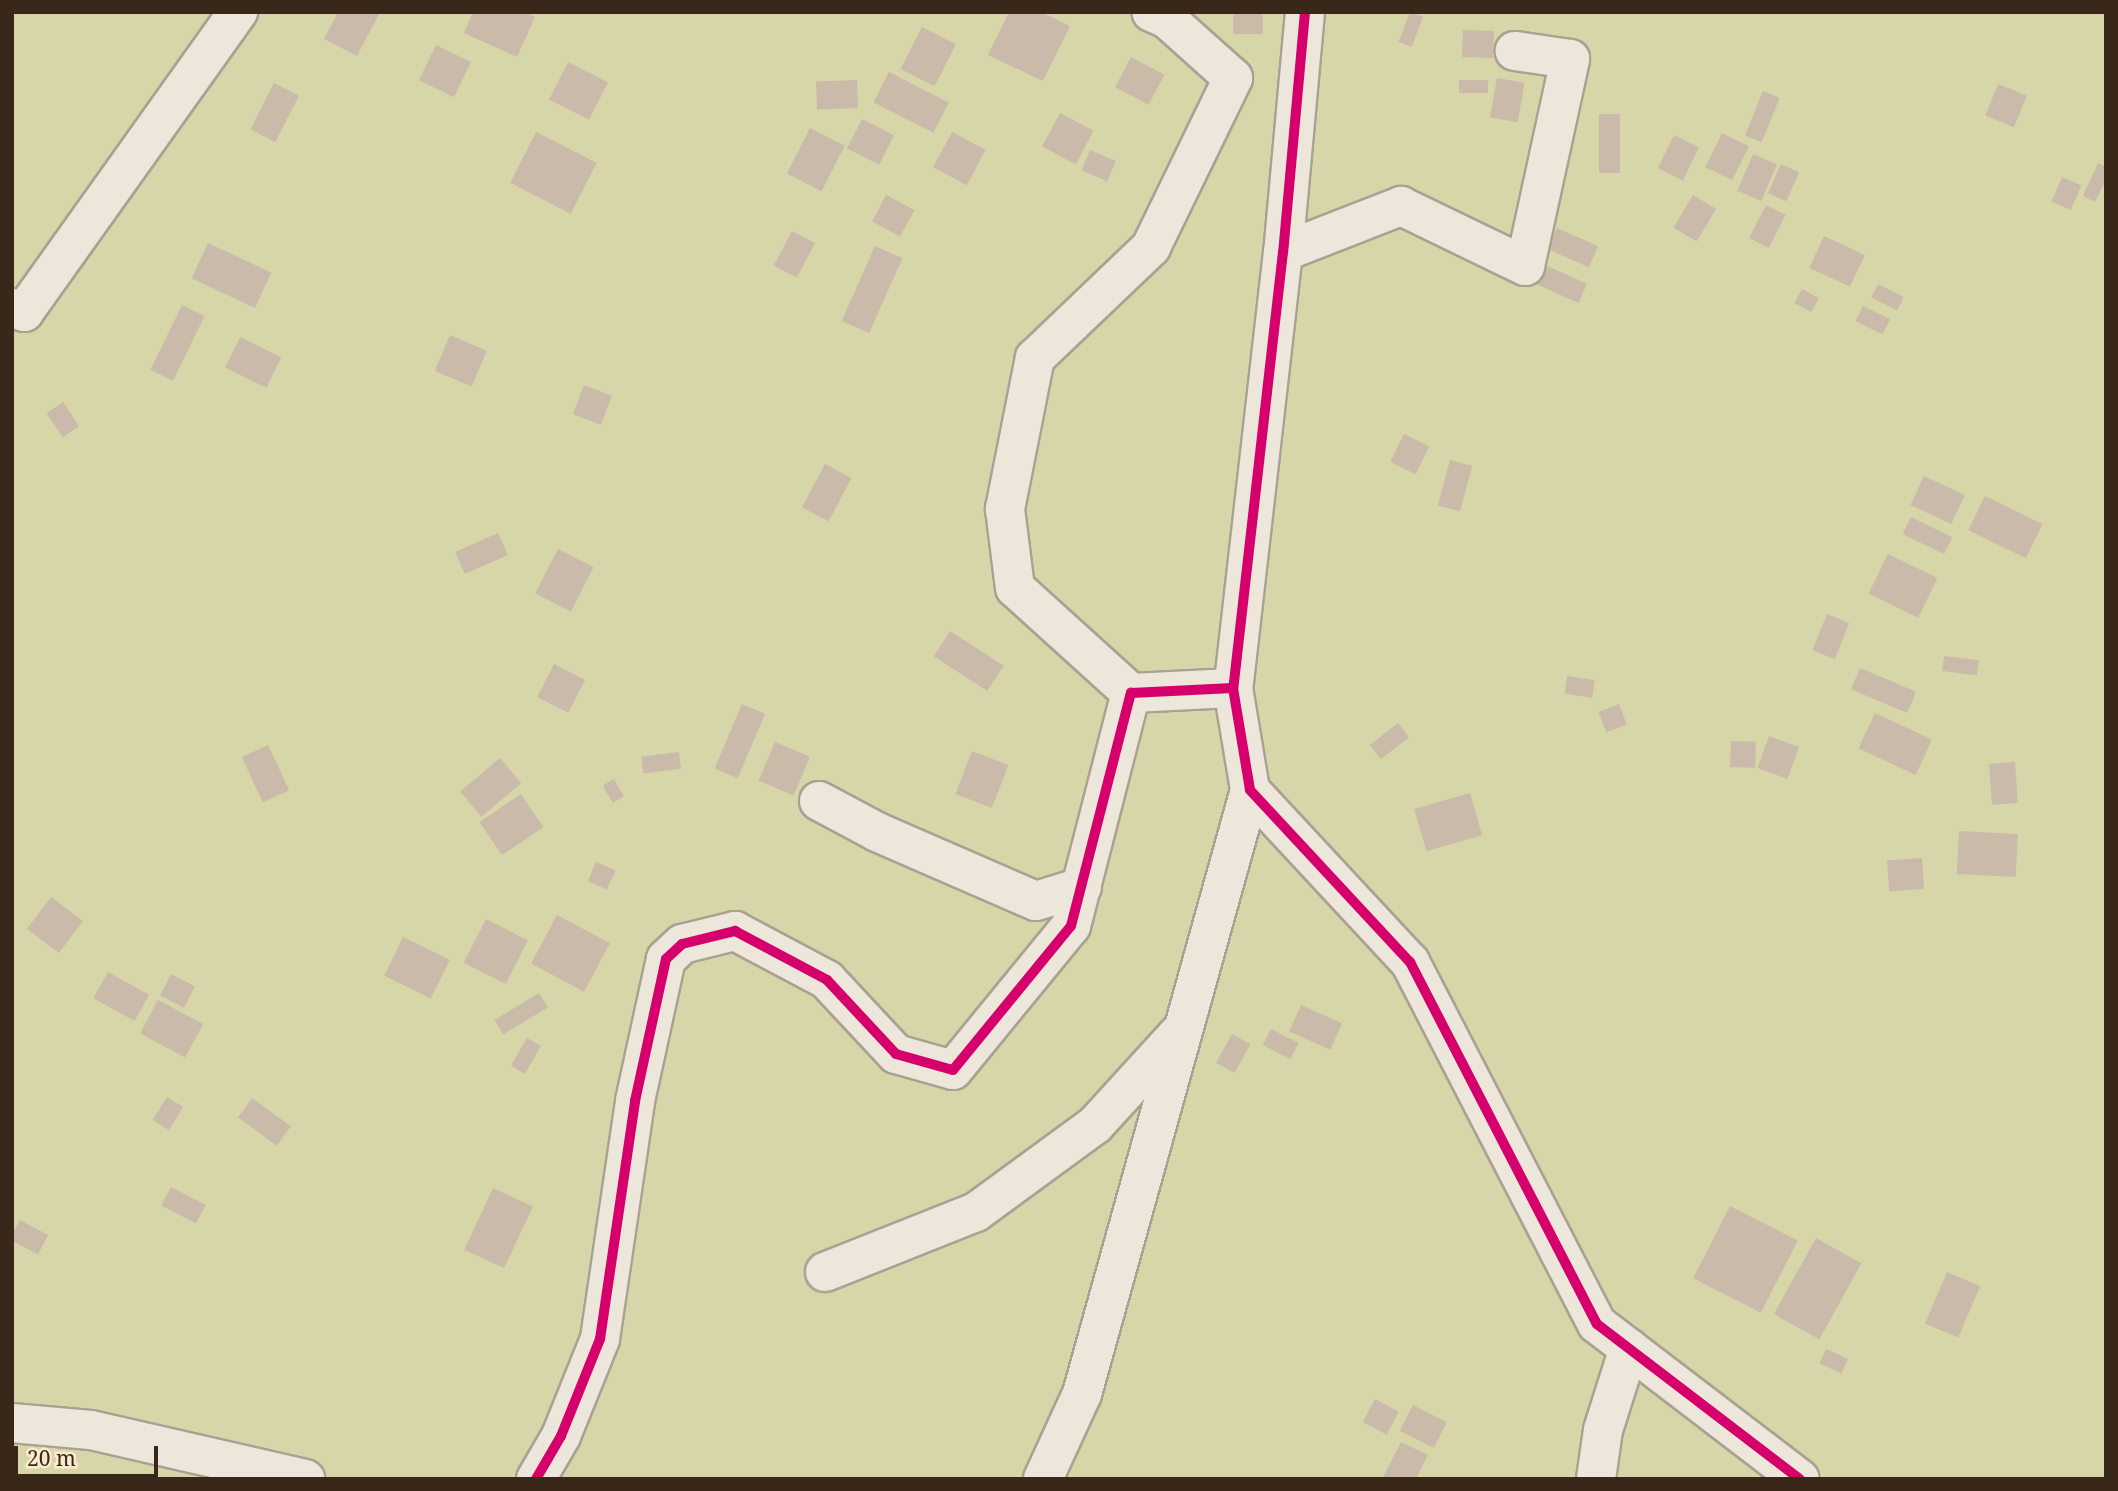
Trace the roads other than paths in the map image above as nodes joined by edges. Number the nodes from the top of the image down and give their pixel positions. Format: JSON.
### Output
{"nodes":[{"id":1,"x":239,"y":12,"type":"edge"},
{"id":2,"x":1151,"y":12,"type":"edge"},
{"id":3,"x":1305,"y":12,"type":"edge"},
{"id":4,"x":1514,"y":51,"type":"dead end"},
{"id":5,"x":1283,"y":252,"type":"junction"},
{"id":6,"x":12,"y":308,"type":"edge"},
{"id":7,"x":1233,"y":688,"type":"junction"},
{"id":8,"x":1131,"y":693,"type":"junction"},
{"id":9,"x":1250,"y":790,"type":"junction"},
{"id":10,"x":819,"y":801,"type":"dead end"},
{"id":11,"x":1082,"y":887,"type":"junction"},
{"id":12,"x":1184,"y":1027,"type":"junction"},
{"id":13,"x":825,"y":1272,"type":"dead end"},
{"id":14,"x":1629,"y":1348,"type":"junction"},
{"id":15,"x":12,"y":1423,"type":"edge"},
{"id":16,"x":1781,"y":1472,"type":"edge"},
{"id":17,"x":304,"y":1479,"type":"edge"},
{"id":18,"x":536,"y":1479,"type":"edge"},
{"id":19,"x":1042,"y":1479,"type":"edge"},
{"id":20,"x":1596,"y":1479,"type":"edge"}],
"edges":[{"from":1,"to":6,"type":"street"},
{"from":2,"to":8,"type":"street"},
{"from":3,"to":5,"type":"street"},
{"from":4,"to":5,"type":"street"},
{"from":5,"to":7,"type":"street"},
{"from":7,"to":8,"type":"street"},
{"from":7,"to":9,"type":"street"},
{"from":8,"to":11,"type":"street"},
{"from":9,"to":12,"type":"street"},
{"from":9,"to":14,"type":"street"},
{"from":10,"to":11,"type":"street"},
{"from":11,"to":18,"type":"street"},
{"from":12,"to":13,"type":"street"},
{"from":12,"to":19,"type":"street"},
{"from":14,"to":16,"type":"street"},
{"from":14,"to":20,"type":"street"},
{"from":15,"to":17,"type":"street"}]}
